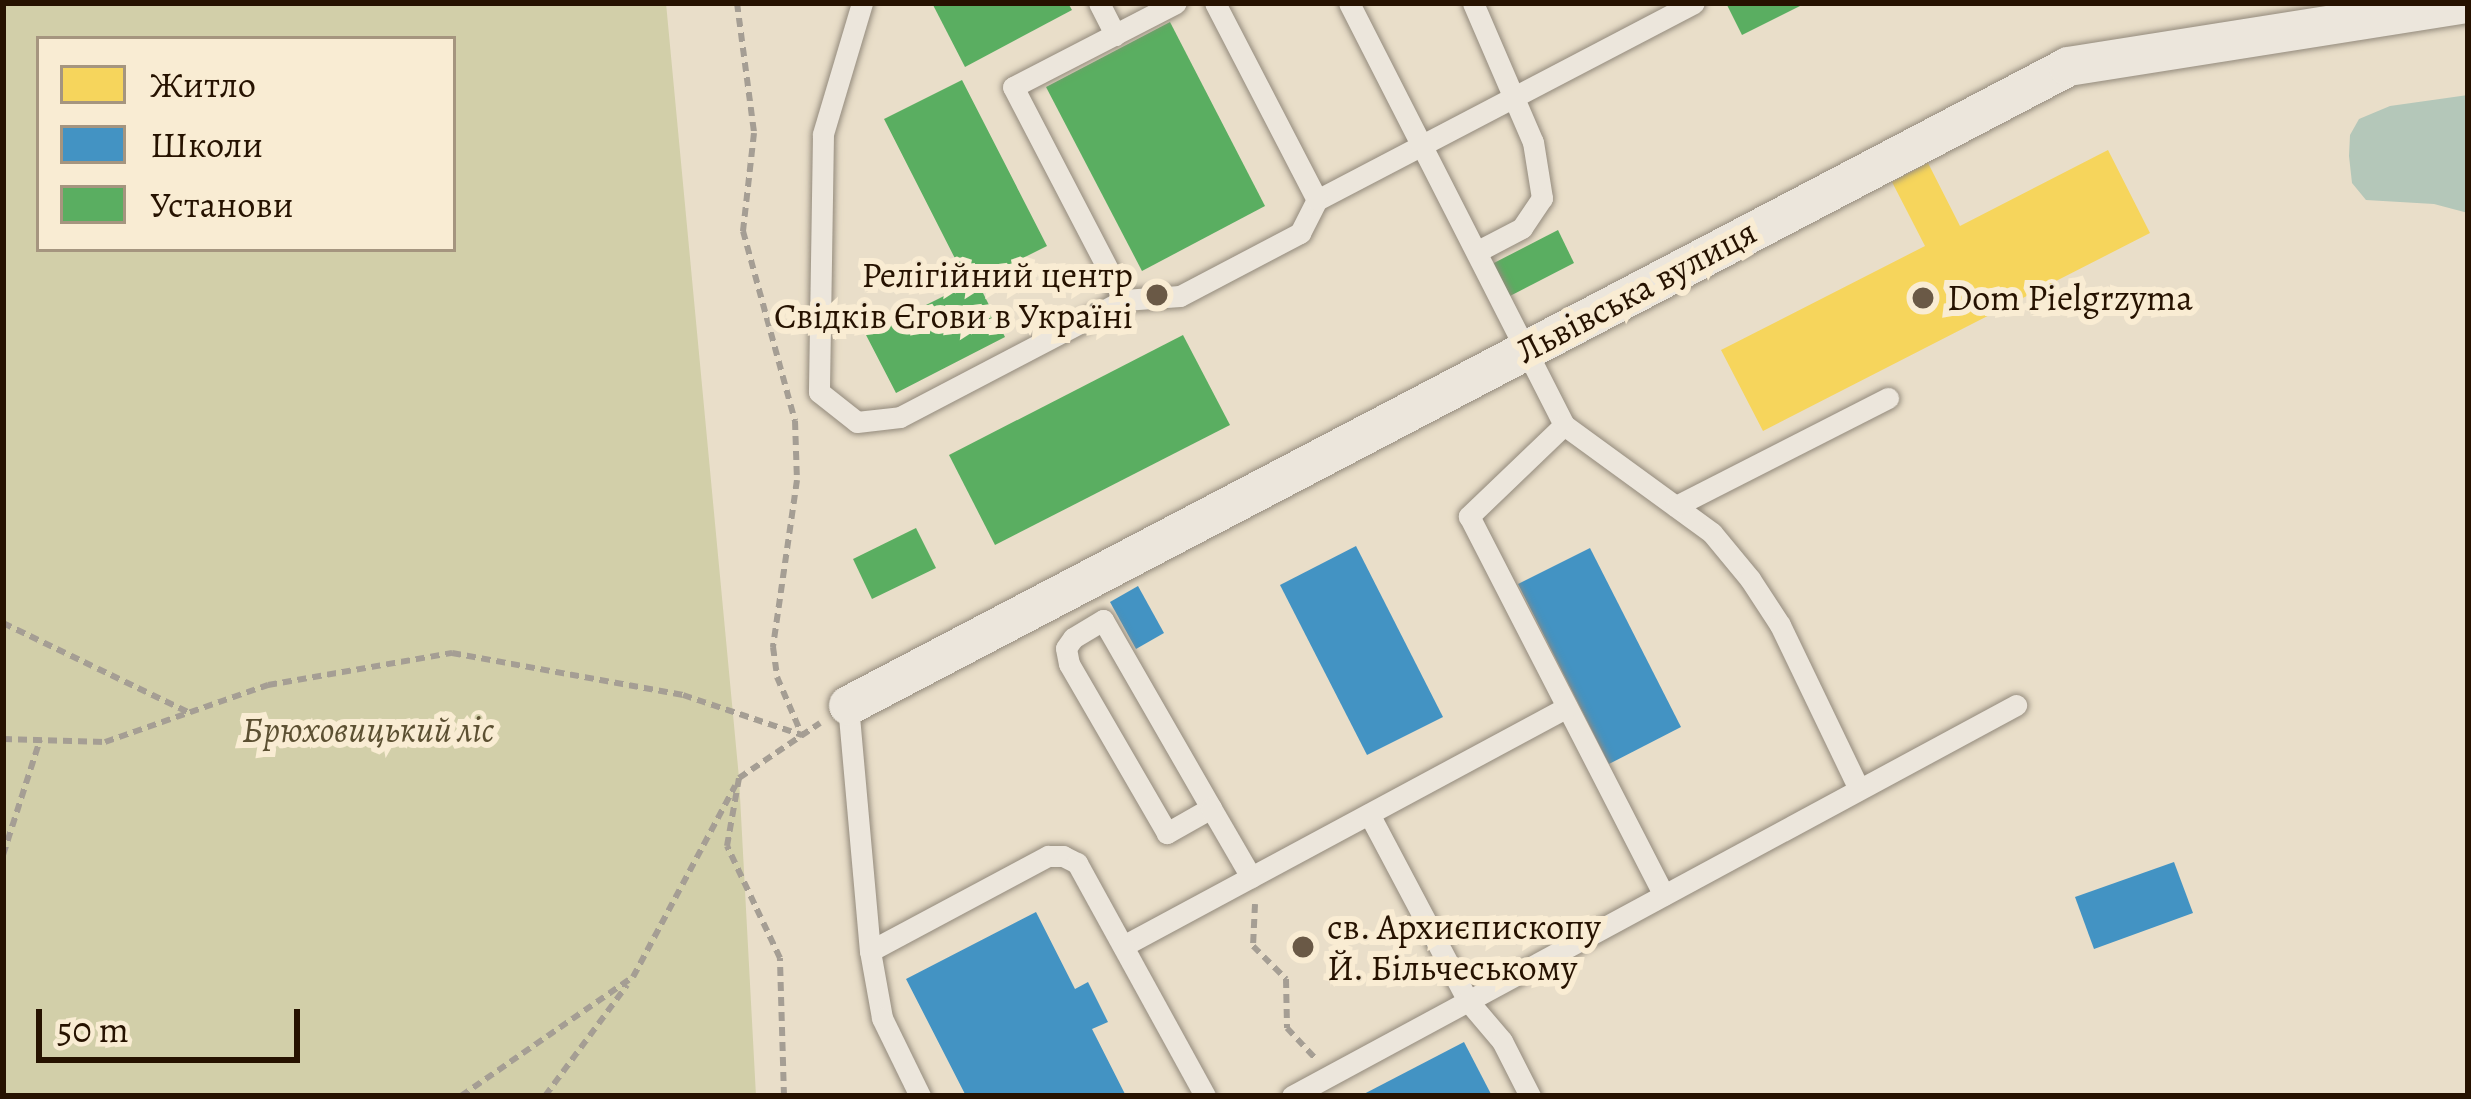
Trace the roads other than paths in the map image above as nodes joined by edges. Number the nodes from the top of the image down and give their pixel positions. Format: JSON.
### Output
{"nodes":[{"id":1,"x":862,"y":3,"type":"edge"},
{"id":2,"x":1099,"y":3,"type":"edge"},
{"id":3,"x":1176,"y":3,"type":"edge"},
{"id":4,"x":1215,"y":3,"type":"edge"},
{"id":5,"x":1349,"y":3,"type":"edge"},
{"id":6,"x":1473,"y":3,"type":"edge"},
{"id":7,"x":1694,"y":3,"type":"edge"},
{"id":8,"x":2466,"y":3,"type":"edge"},
{"id":9,"x":1115,"y":35,"type":"junction"},
{"id":10,"x":1516,"y":99,"type":"junction"},
{"id":11,"x":1424,"y":147,"type":"junction"},
{"id":12,"x":1317,"y":200,"type":"junction"},
{"id":13,"x":1478,"y":251,"type":"junction"},
{"id":14,"x":1124,"y":300,"type":"junction"},
{"id":15,"x":1528,"y":347,"type":"junction"},
{"id":16,"x":1888,"y":398,"type":"dead end"},
{"id":17,"x":1564,"y":425,"type":"junction"},
{"id":18,"x":1676,"y":506,"type":"junction"},
{"id":19,"x":1081,"y":582,"type":"junction"},
{"id":20,"x":1103,"y":620,"type":"junction"},
{"id":21,"x":848,"y":705,"type":"joint"},
{"id":22,"x":2016,"y":705,"type":"dead end"},
{"id":23,"x":1567,"y":707,"type":"junction"},
{"id":24,"x":1859,"y":789,"type":"junction"},
{"id":25,"x":1211,"y":808,"type":"junction"},
{"id":26,"x":1369,"y":814,"type":"junction"},
{"id":27,"x":1251,"y":878,"type":"junction"},
{"id":28,"x":1664,"y":895,"type":"junction"},
{"id":29,"x":1123,"y":946,"type":"junction"},
{"id":30,"x":870,"y":950,"type":"junction"},
{"id":31,"x":1468,"y":1001,"type":"junction"},
{"id":32,"x":920,"y":1096,"type":"edge"},
{"id":33,"x":1205,"y":1096,"type":"edge"},
{"id":34,"x":1292,"y":1096,"type":"edge"},
{"id":35,"x":1530,"y":1096,"type":"edge"}],
"edges":[{"from":1,"to":14,"type":"lane"},
{"from":2,"to":9,"type":"lane"},
{"from":3,"to":9,"type":"lane"},
{"from":4,"to":12,"type":"lane"},
{"from":5,"to":11,"type":"lane"},
{"from":6,"to":10,"type":"lane"},
{"from":7,"to":10,"type":"lane"},
{"from":8,"to":15,"type":"street","name":"Львівська вулиця"},
{"from":9,"to":14,"type":"lane"},
{"from":10,"to":11,"type":"lane"},
{"from":10,"to":13,"type":"lane"},
{"from":11,"to":12,"type":"lane"},
{"from":11,"to":13,"type":"lane"},
{"from":12,"to":14,"type":"lane"},
{"from":13,"to":15,"type":"lane"},
{"from":15,"to":17,"type":"lane"},
{"from":15,"to":19,"type":"street","name":"Львівська вулиця"},
{"from":16,"to":18,"type":"lane"},
{"from":17,"to":18,"type":"lane"},
{"from":17,"to":23,"type":"lane"},
{"from":18,"to":24,"type":"lane"},
{"from":19,"to":20,"type":"lane"},
{"from":19,"to":21,"type":"street","name":"Львівська вулиця"},
{"from":20,"to":25,"type":"lane"},
{"from":20,"to":25,"type":"lane"},
{"from":21,"to":30,"type":"lane"},
{"from":22,"to":24,"type":"lane"},
{"from":23,"to":26,"type":"lane"},
{"from":23,"to":28,"type":"lane"},
{"from":24,"to":28,"type":"lane"},
{"from":25,"to":27,"type":"lane"},
{"from":26,"to":27,"type":"lane"},
{"from":26,"to":31,"type":"lane"},
{"from":27,"to":29,"type":"lane"},
{"from":28,"to":31,"type":"lane"},
{"from":29,"to":30,"type":"lane"},
{"from":29,"to":33,"type":"lane"},
{"from":30,"to":32,"type":"lane"},
{"from":31,"to":34,"type":"lane"},
{"from":31,"to":35,"type":"lane"}]}
